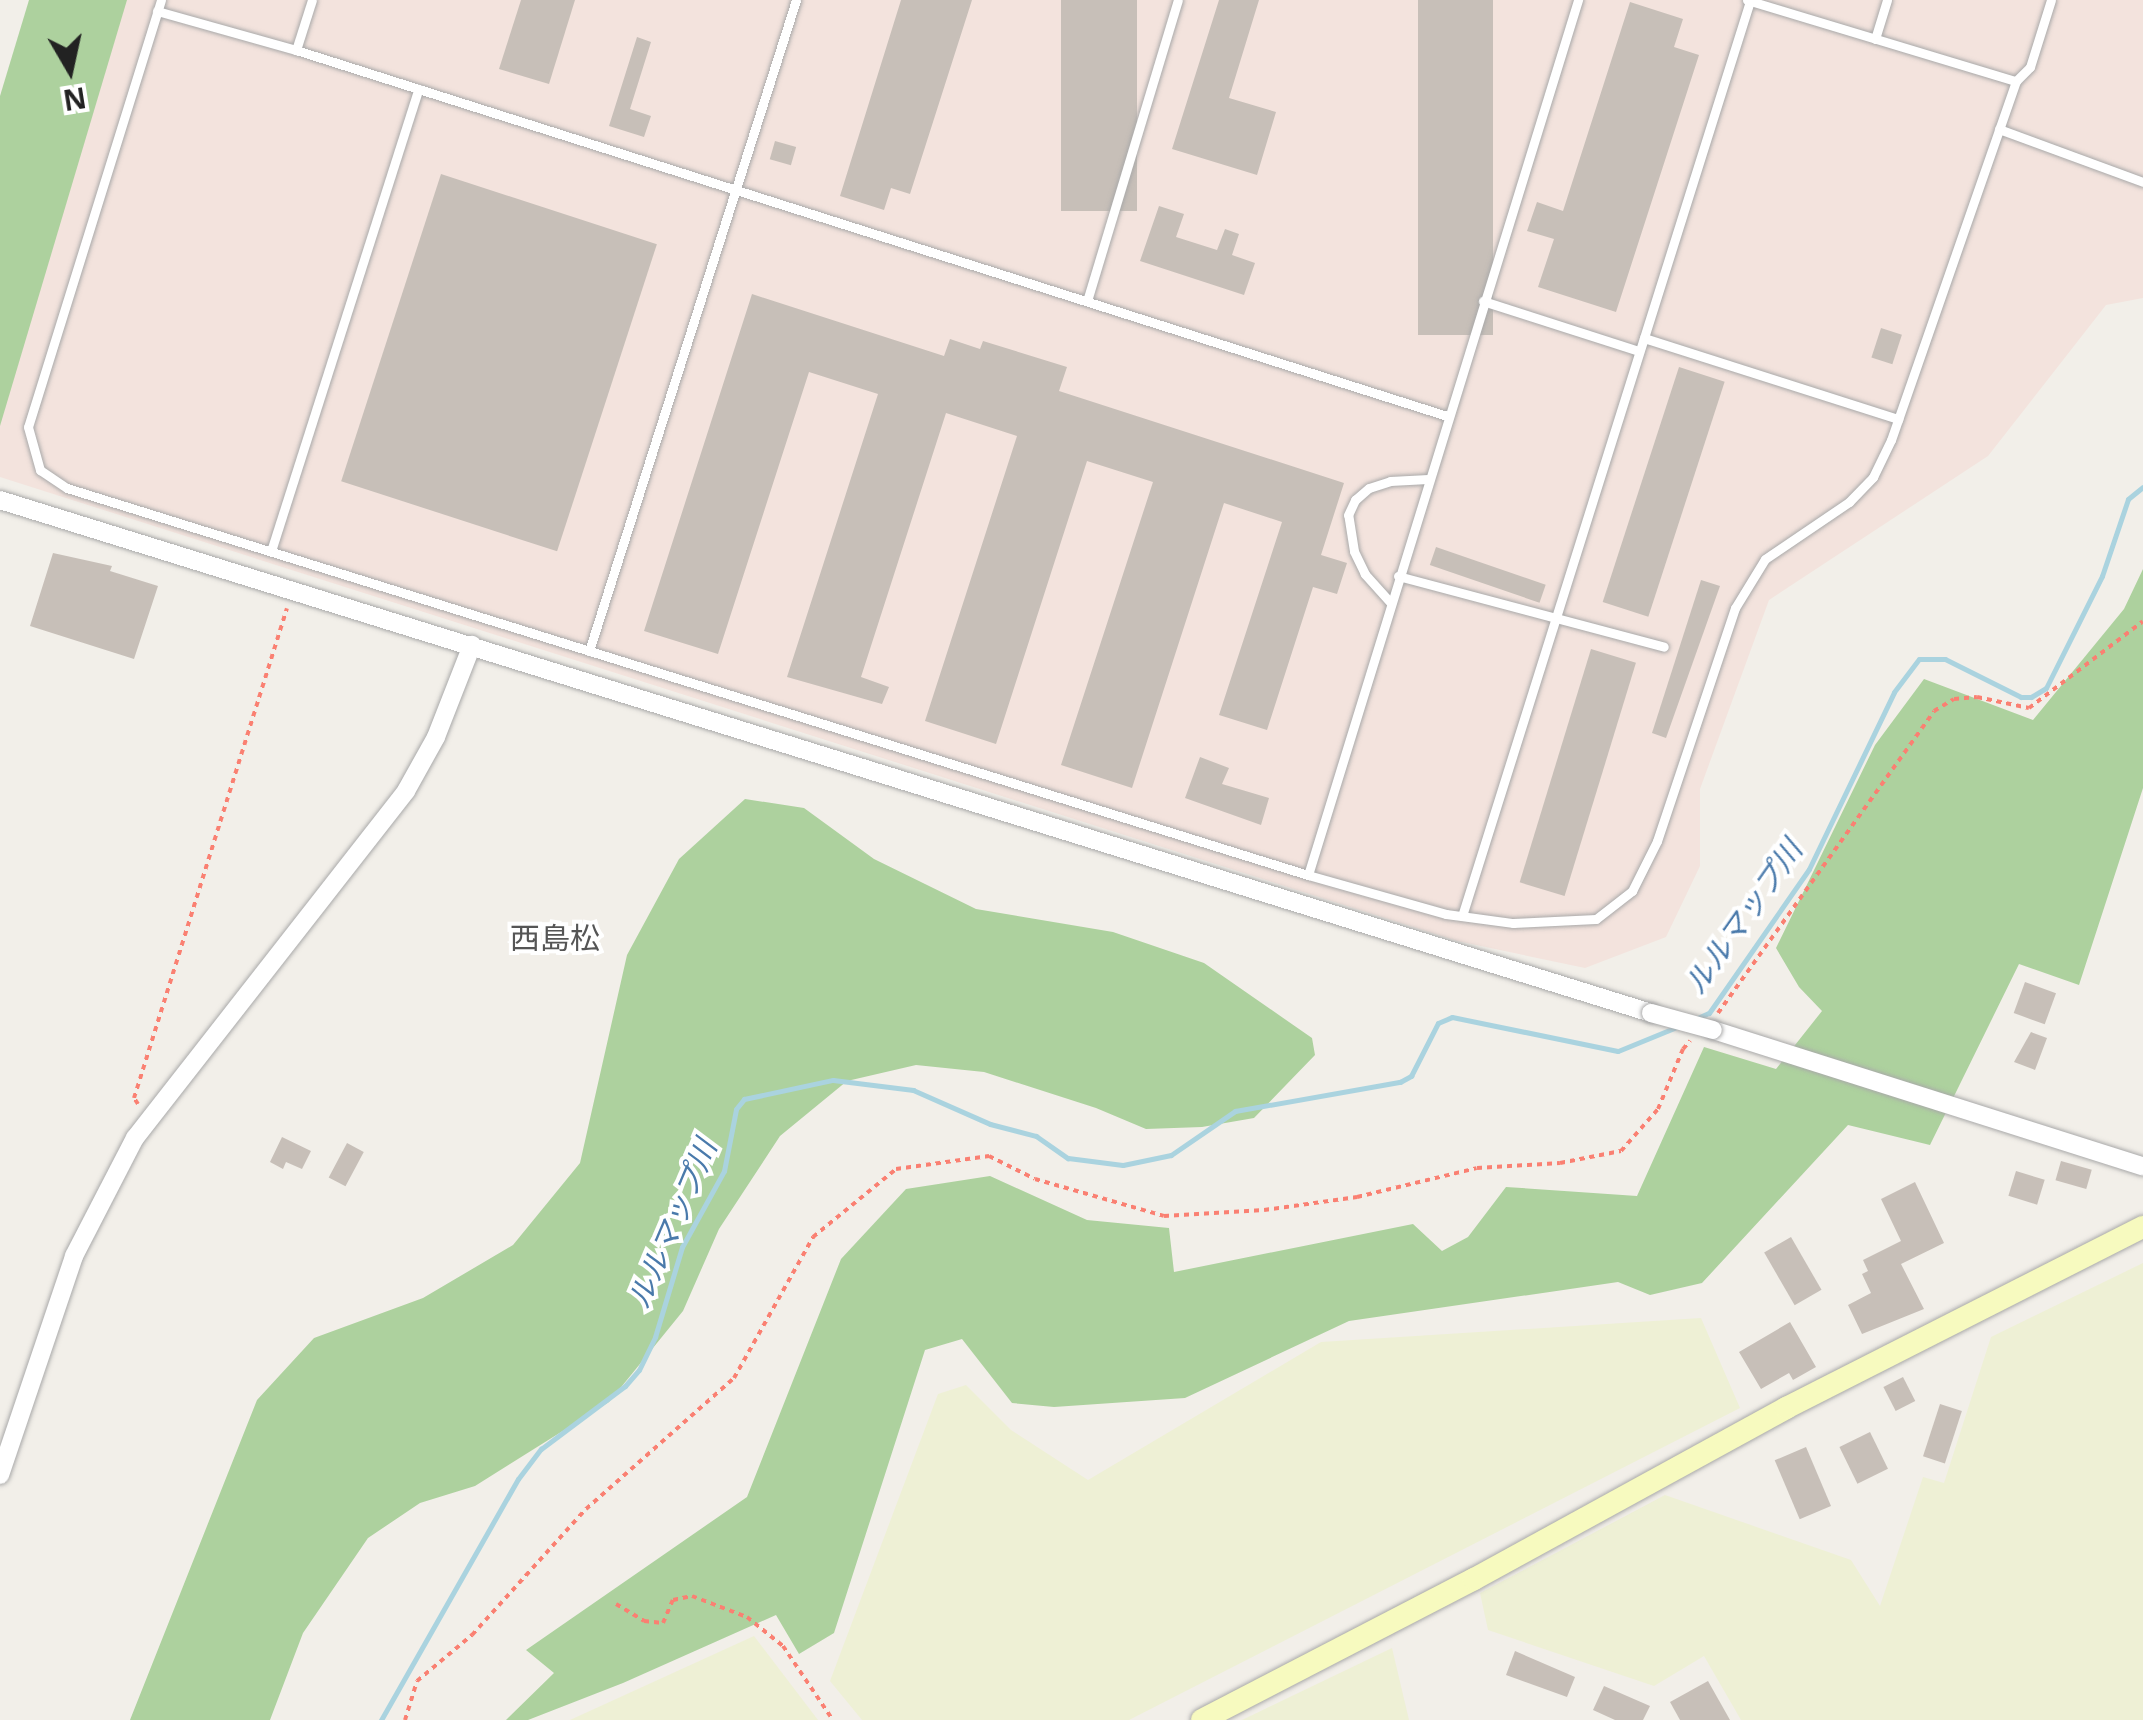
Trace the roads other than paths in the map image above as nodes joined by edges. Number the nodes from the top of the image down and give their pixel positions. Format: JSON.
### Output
{"nodes":[{"id":1,"x":312,"y":0,"type":"edge"},
{"id":2,"x":796,"y":0,"type":"edge"},
{"id":3,"x":1178,"y":0,"type":"edge"},
{"id":4,"x":1578,"y":0,"type":"edge"},
{"id":5,"x":1749,"y":0,"type":"edge"},
{"id":6,"x":1887,"y":0,"type":"edge"},
{"id":7,"x":2051,"y":0,"type":"edge"},
{"id":8,"x":159,"y":6,"type":"edge"},
{"id":9,"x":1874,"y":38,"type":"junction"},
{"id":10,"x":296,"y":50,"type":"junction"},
{"id":11,"x":2016,"y":82,"type":"junction"},
{"id":12,"x":418,"y":89,"type":"junction"},
{"id":13,"x":1999,"y":129,"type":"junction"},
{"id":14,"x":2143,"y":182,"type":"edge"},
{"id":15,"x":736,"y":190,"type":"junction"},
{"id":16,"x":1086,"y":301,"type":"junction"},
{"id":17,"x":1483,"y":301,"type":"junction"},
{"id":18,"x":1644,"y":338,"type":"junction"},
{"id":19,"x":1640,"y":352,"type":"junction"},
{"id":20,"x":1447,"y":416,"type":"junction"},
{"id":21,"x":1898,"y":418,"type":"junction"},
{"id":22,"x":1428,"y":478,"type":"junction"},
{"id":23,"x":0,"y":500,"type":"edge"},
{"id":24,"x":270,"y":551,"type":"junction"},
{"id":25,"x":1398,"y":576,"type":"junction"},
{"id":26,"x":1390,"y":602,"type":"junction"},
{"id":27,"x":1555,"y":620,"type":"junction"},
{"id":28,"x":472,"y":645,"type":"junction"},
{"id":29,"x":1664,"y":647,"type":"dead end"},
{"id":30,"x":589,"y":650,"type":"junction"},
{"id":31,"x":1308,"y":875,"type":"junction"},
{"id":32,"x":1462,"y":916,"type":"junction"},
{"id":33,"x":2143,"y":1166,"type":"edge"},
{"id":34,"x":2143,"y":1227,"type":"edge"},
{"id":35,"x":0,"y":1474,"type":"edge"},
{"id":36,"x":1202,"y":1720,"type":"edge"}],
"edges":[{"from":1,"to":10,"type":"lane"},
{"from":2,"to":15,"type":"lane"},
{"from":3,"to":16,"type":"lane"},
{"from":4,"to":17,"type":"lane"},
{"from":5,"to":9,"type":"lane"},
{"from":5,"to":18,"type":"lane"},
{"from":6,"to":9,"type":"lane"},
{"from":7,"to":11,"type":"lane"},
{"from":8,"to":10,"type":"lane"},
{"from":8,"to":24,"type":"lane"},
{"from":9,"to":11,"type":"lane"},
{"from":10,"to":12,"type":"lane"},
{"from":11,"to":13,"type":"lane"},
{"from":12,"to":15,"type":"lane"},
{"from":12,"to":24,"type":"lane"},
{"from":13,"to":14,"type":"lane"},
{"from":13,"to":21,"type":"lane"},
{"from":15,"to":16,"type":"lane"},
{"from":15,"to":30,"type":"lane"},
{"from":16,"to":20,"type":"lane"},
{"from":17,"to":19,"type":"lane"},
{"from":17,"to":20,"type":"lane"},
{"from":18,"to":19,"type":"lane"},
{"from":18,"to":21,"type":"lane"},
{"from":19,"to":27,"type":"lane"},
{"from":20,"to":22,"type":"lane"},
{"from":21,"to":32,"type":"lane"},
{"from":22,"to":25,"type":"lane"},
{"from":22,"to":26,"type":"lane"},
{"from":23,"to":28,"type":"street"},
{"from":24,"to":30,"type":"lane"},
{"from":25,"to":26,"type":"lane"},
{"from":25,"to":27,"type":"lane"},
{"from":26,"to":31,"type":"lane"},
{"from":27,"to":29,"type":"lane"},
{"from":27,"to":32,"type":"lane"},
{"from":28,"to":33,"type":"street","bridge":true},
{"from":28,"to":35,"type":"street"},
{"from":30,"to":31,"type":"lane"},
{"from":31,"to":32,"type":"lane"},
{"from":34,"to":36,"type":"street"}]}
